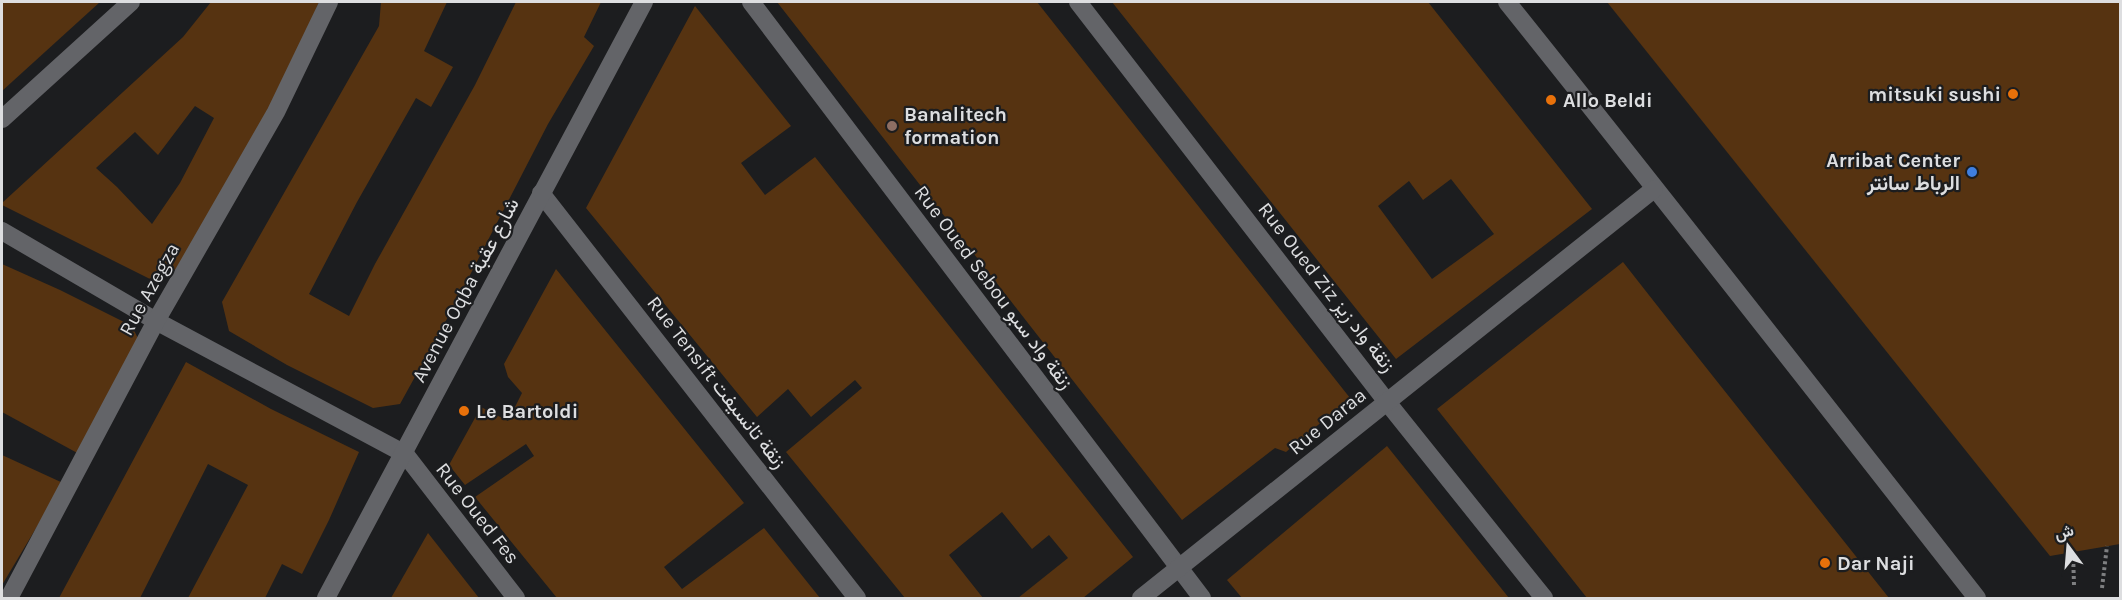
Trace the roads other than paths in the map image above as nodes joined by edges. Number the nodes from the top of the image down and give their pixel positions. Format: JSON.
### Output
{"nodes":[{"id":1,"x":131,"y":2,"type":"edge"},
{"id":2,"x":329,"y":2,"type":"edge"},
{"id":3,"x":644,"y":2,"type":"edge"},
{"id":4,"x":751,"y":2,"type":"edge"},
{"id":5,"x":1078,"y":2,"type":"edge"},
{"id":6,"x":1507,"y":2,"type":"edge"},
{"id":7,"x":2,"y":118,"type":"edge"},
{"id":8,"x":1654,"y":189,"type":"junction"},
{"id":9,"x":541,"y":194,"type":"junction"},
{"id":10,"x":2,"y":231,"type":"edge"},
{"id":11,"x":156,"y":321,"type":"junction"},
{"id":12,"x":1387,"y":402,"type":"junction"},
{"id":13,"x":405,"y":454,"type":"junction"},
{"id":14,"x":1178,"y":568,"type":"junction"},
{"id":15,"x":9,"y":598,"type":"edge"},
{"id":16,"x":327,"y":598,"type":"edge"},
{"id":17,"x":516,"y":598,"type":"edge"},
{"id":18,"x":857,"y":598,"type":"edge"},
{"id":19,"x":1141,"y":598,"type":"edge"},
{"id":20,"x":1202,"y":598,"type":"edge"},
{"id":21,"x":1544,"y":598,"type":"edge"},
{"id":22,"x":1977,"y":598,"type":"edge"}],
"edges":[{"from":1,"to":7,"type":"street"},
{"from":2,"to":11,"type":"street","name":"Rue Azegza"},
{"from":3,"to":9,"type":"street","name":"Avenue Oqba شارع عقبة"},
{"from":4,"to":14,"type":"street","name":"Rue Oued Sebou زنقة واد سبو"},
{"from":5,"to":12,"type":"street","name":"Rue Oued Ziz زنقة واد زيز"},
{"from":6,"to":8,"type":"street"},
{"from":8,"to":12,"type":"street","name":"Rue Daraa"},
{"from":8,"to":22,"type":"street"},
{"from":9,"to":13,"type":"street","name":"Avenue Oqba شارع عقبة"},
{"from":9,"to":18,"type":"street","name":"Rue Tensift زنقة تانسيفت"},
{"from":10,"to":11,"type":"street"},
{"from":11,"to":13,"type":"street"},
{"from":11,"to":15,"type":"street","name":"Rue Azegza"},
{"from":12,"to":14,"type":"street","name":"Rue Daraa"},
{"from":12,"to":21,"type":"street","name":"Rue Oued Ziz زنقة واد زيز"},
{"from":13,"to":16,"type":"street","name":"Avenue Oqba شارع عقبة"},
{"from":13,"to":17,"type":"street","name":"Rue Oued Fes"},
{"from":14,"to":19,"type":"street","name":"Rue Daraa"},
{"from":14,"to":20,"type":"street","name":"Rue Oued Sebou زنقة واد سبو"}]}
